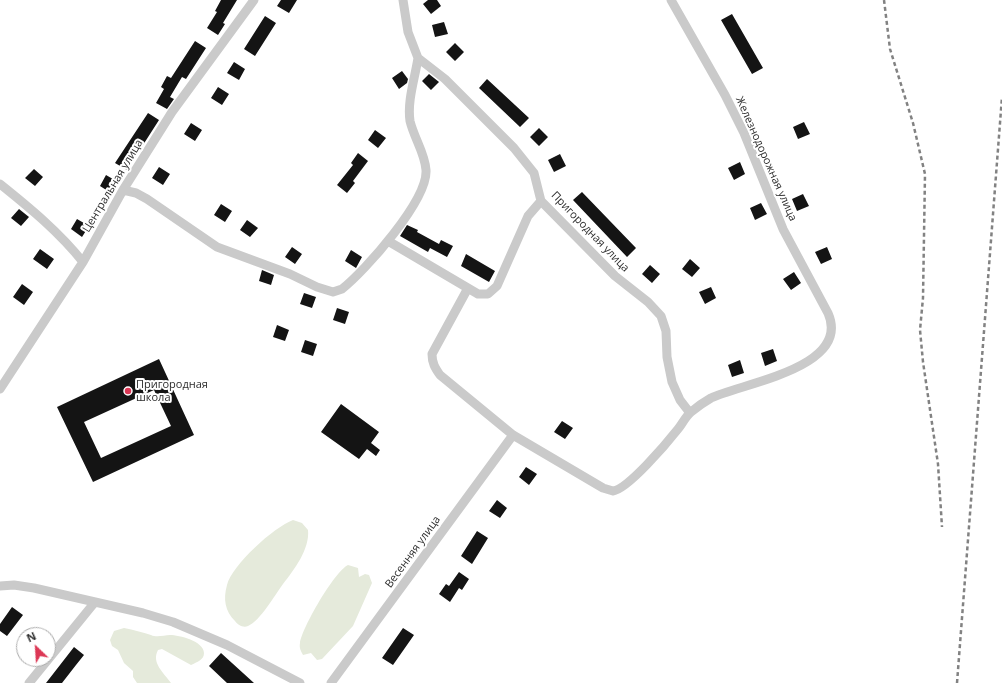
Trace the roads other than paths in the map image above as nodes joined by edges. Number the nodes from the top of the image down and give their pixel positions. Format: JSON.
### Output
{"nodes":[{"id":1,"x":254,"y":0,"type":"edge"},
{"id":2,"x":404,"y":0,"type":"edge"},
{"id":3,"x":671,"y":0,"type":"edge"},
{"id":4,"x":418,"y":58,"type":"junction"},
{"id":5,"x":0,"y":184,"type":"edge"},
{"id":6,"x":123,"y":190,"type":"junction"},
{"id":7,"x":541,"y":201,"type":"junction"},
{"id":8,"x":388,"y":241,"type":"junction"},
{"id":9,"x":83,"y":262,"type":"junction"},
{"id":10,"x":468,"y":288,"type":"junction"},
{"id":11,"x":0,"y":389,"type":"edge"},
{"id":12,"x":690,"y":413,"type":"junction"},
{"id":13,"x":513,"y":435,"type":"junction"},
{"id":14,"x":0,"y":586,"type":"edge"},
{"id":15,"x":95,"y":602,"type":"junction"},
{"id":16,"x":29,"y":683,"type":"edge"},
{"id":17,"x":300,"y":683,"type":"edge"},
{"id":18,"x":331,"y":683,"type":"edge"}],
"edges":[{"from":1,"to":6,"type":"street","name":"Центральная улица"},
{"from":2,"to":4,"type":"street","name":"Пригородная улица"},
{"from":3,"to":12,"type":"street","name":"Железнодорожная улица"},
{"from":4,"to":7,"type":"street","name":"Пригородная улица"},
{"from":4,"to":8,"type":"street"},
{"from":5,"to":9,"type":"street"},
{"from":6,"to":8,"type":"street"},
{"from":6,"to":9,"type":"street","name":"Центральная улица"},
{"from":7,"to":10,"type":"street"},
{"from":7,"to":12,"type":"street","name":"Пригородная улица"},
{"from":8,"to":10,"type":"street"},
{"from":9,"to":11,"type":"street","name":"Центральная улица"},
{"from":10,"to":13,"type":"street"},
{"from":12,"to":13,"type":"street"},
{"from":13,"to":18,"type":"street","name":"Весенняя улица"},
{"from":14,"to":15,"type":"street"},
{"from":15,"to":16,"type":"street"},
{"from":15,"to":17,"type":"street"}]}
